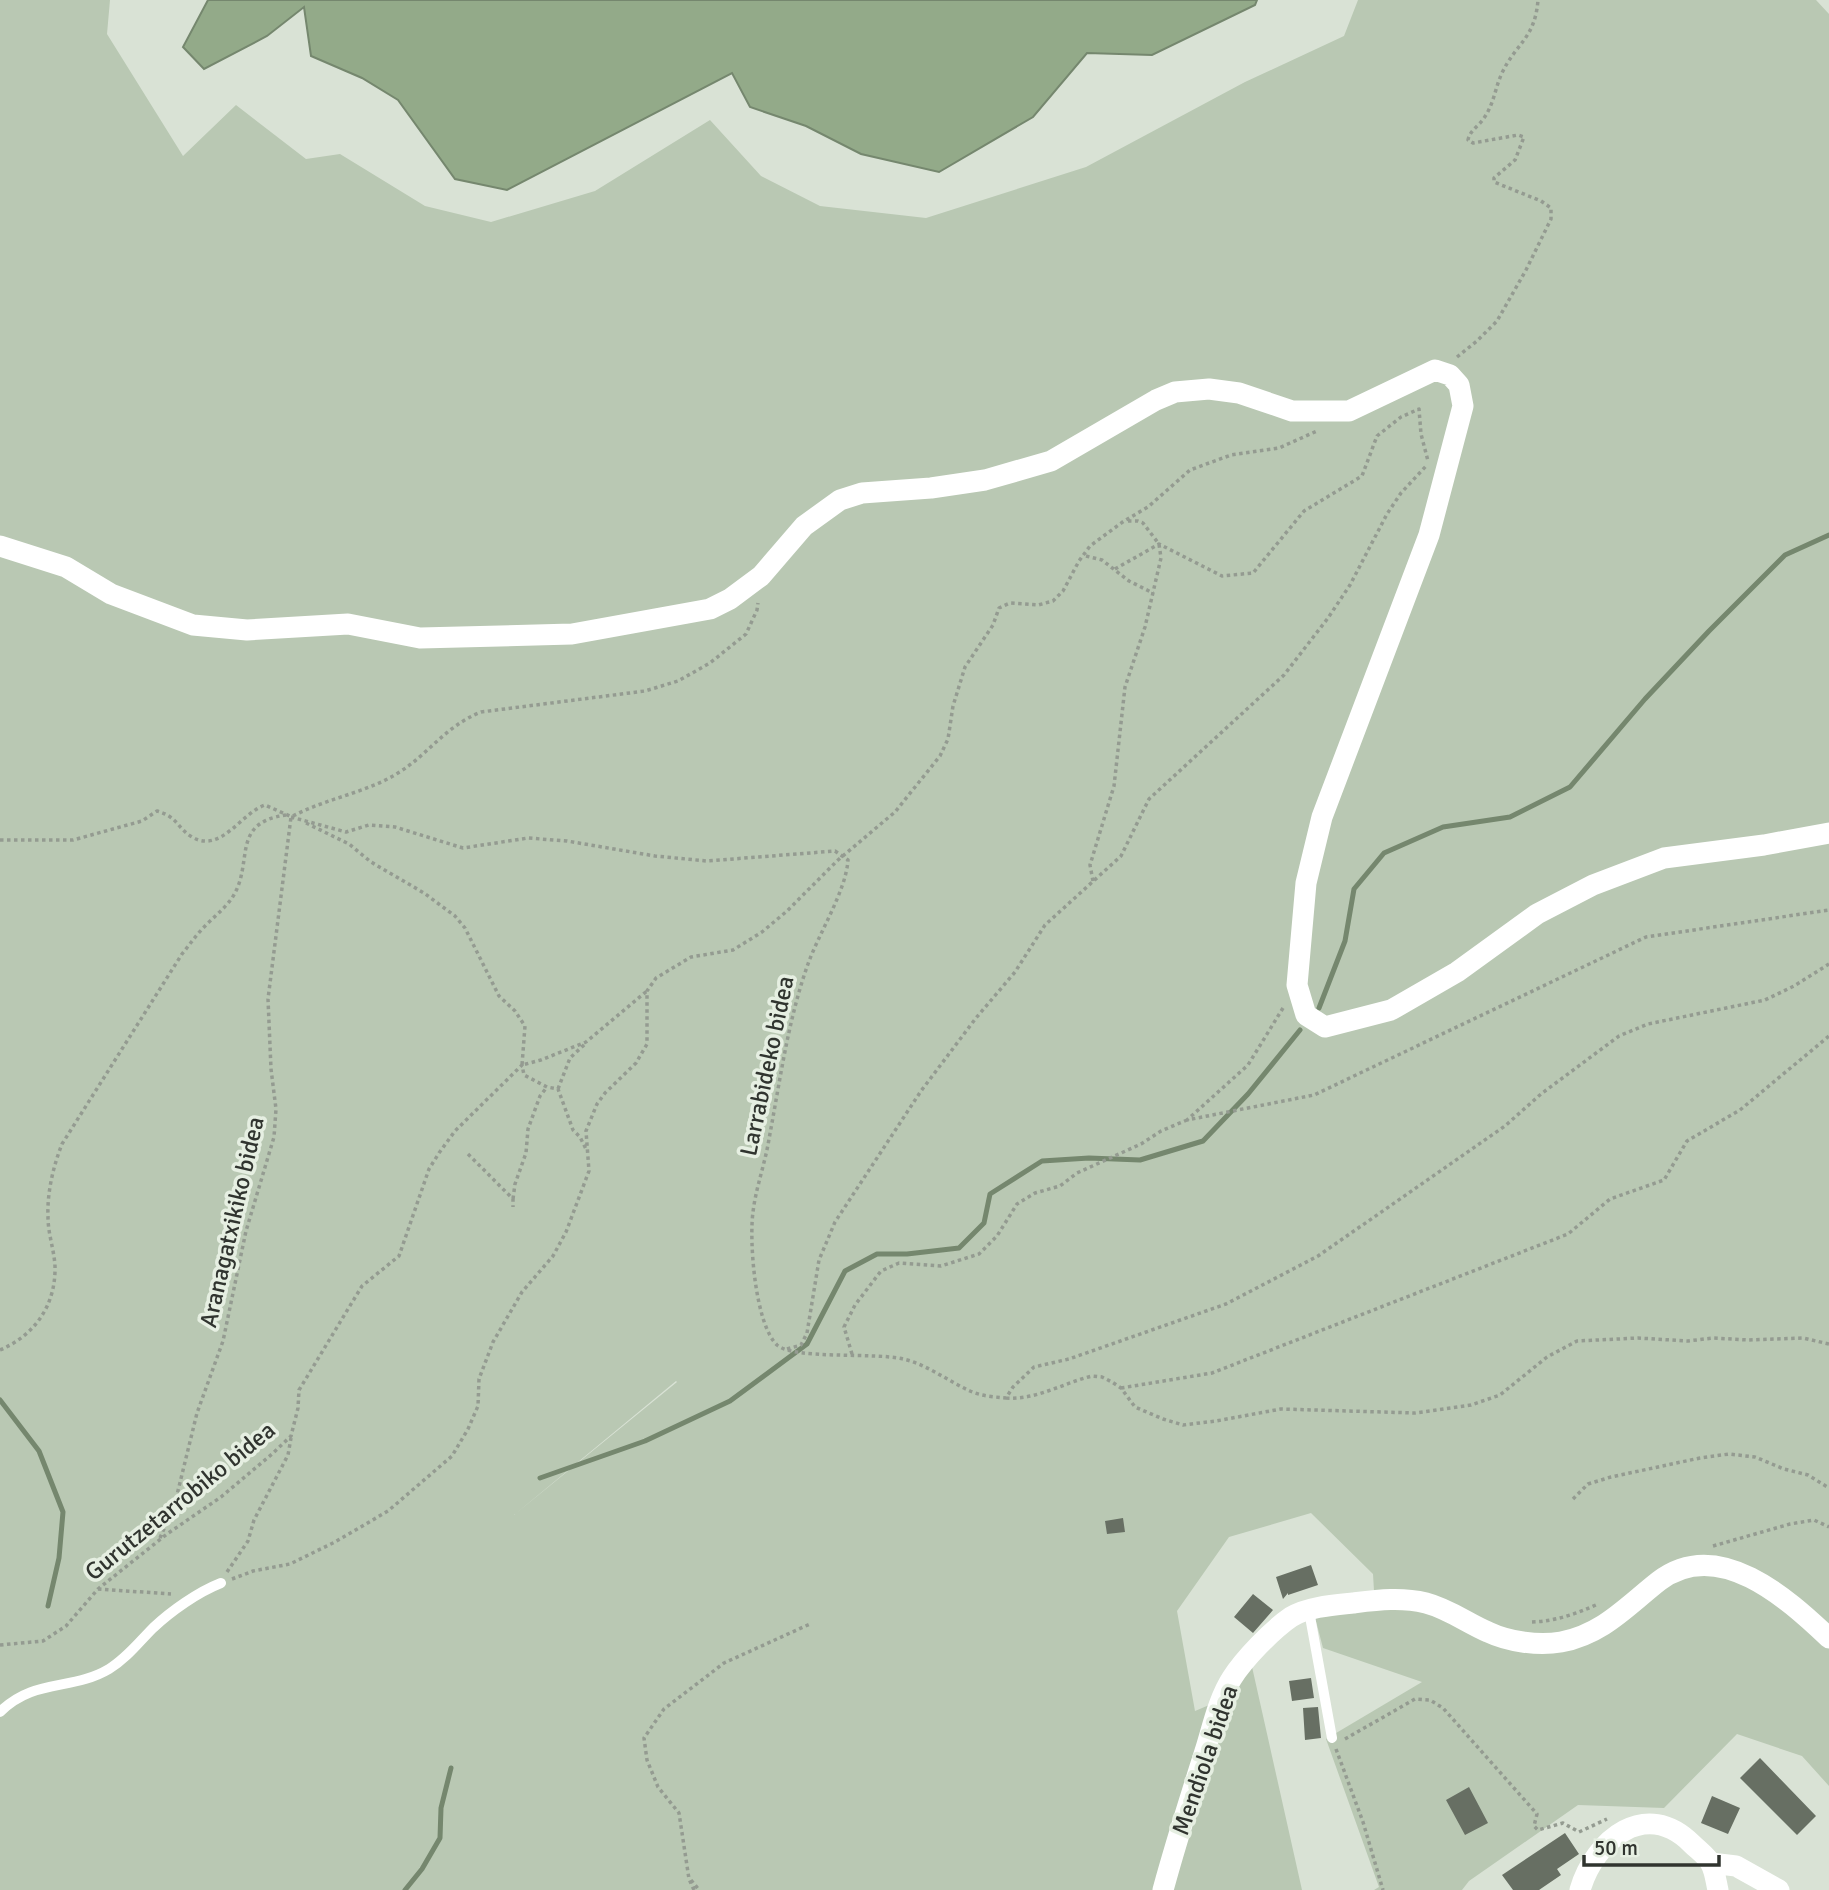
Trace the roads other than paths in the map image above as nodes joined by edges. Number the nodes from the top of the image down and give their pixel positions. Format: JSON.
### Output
{"nodes":[{"id":1,"x":0,"y":545,"type":"edge"},
{"id":2,"x":1829,"y":833,"type":"edge"},
{"id":3,"x":222,"y":1583,"type":"road end"},
{"id":4,"x":1309,"y":1611,"type":"junction"},
{"id":5,"x":1829,"y":1638,"type":"edge"},
{"id":6,"x":0,"y":1712,"type":"edge"},
{"id":7,"x":1332,"y":1738,"type":"road end"},
{"id":8,"x":1711,"y":1863,"type":"junction"},
{"id":9,"x":1163,"y":1890,"type":"edge"},
{"id":10,"x":1580,"y":1890,"type":"edge"},
{"id":11,"x":1718,"y":1890,"type":"edge"},
{"id":12,"x":1779,"y":1890,"type":"edge"}],
"edges":[{"from":1,"to":2,"type":"street"},
{"from":3,"to":6,"type":"lane"},
{"from":4,"to":5,"type":"street","name":"Mendiola bidea"},
{"from":4,"to":7,"type":"lane"},
{"from":4,"to":9,"type":"street","name":"Mendiola bidea"},
{"from":8,"to":10,"type":"street"},
{"from":8,"to":11,"type":"street"},
{"from":8,"to":12,"type":"street"}]}
